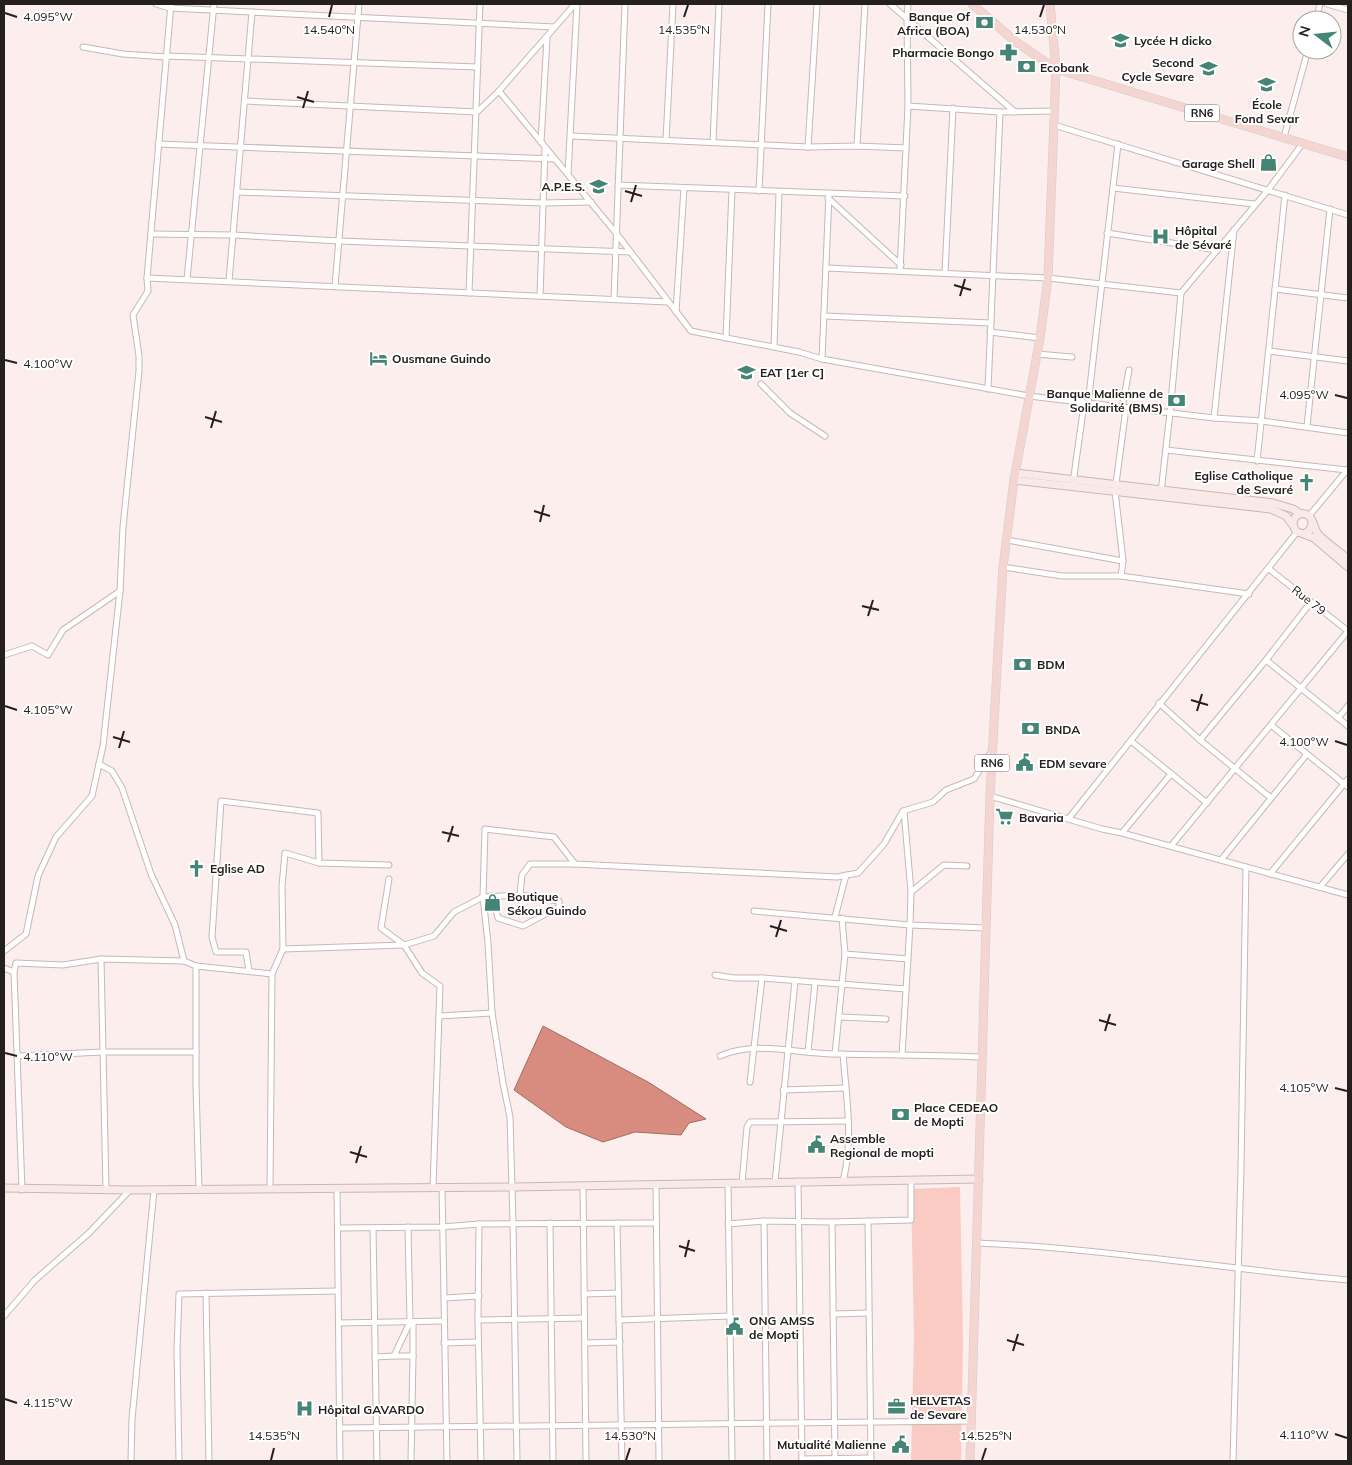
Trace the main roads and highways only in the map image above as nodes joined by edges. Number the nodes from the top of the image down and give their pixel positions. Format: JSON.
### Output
{"nodes":[{"id":1,"x":972,"y":4,"type":"edge"},
{"id":2,"x":1050,"y":4,"type":"edge"},
{"id":3,"x":1056,"y":69,"type":"junction"},
{"id":4,"x":1348,"y":157,"type":"edge"},
{"id":5,"x":970,"y":1461,"type":"edge"}],
"edges":[{"from":1,"to":3,"type":"main road"},
{"from":2,"to":3,"type":"main road"},
{"from":3,"to":4,"type":"main road","number":"RN6"},
{"from":3,"to":5,"type":"main road","number":"RN6"}]}
